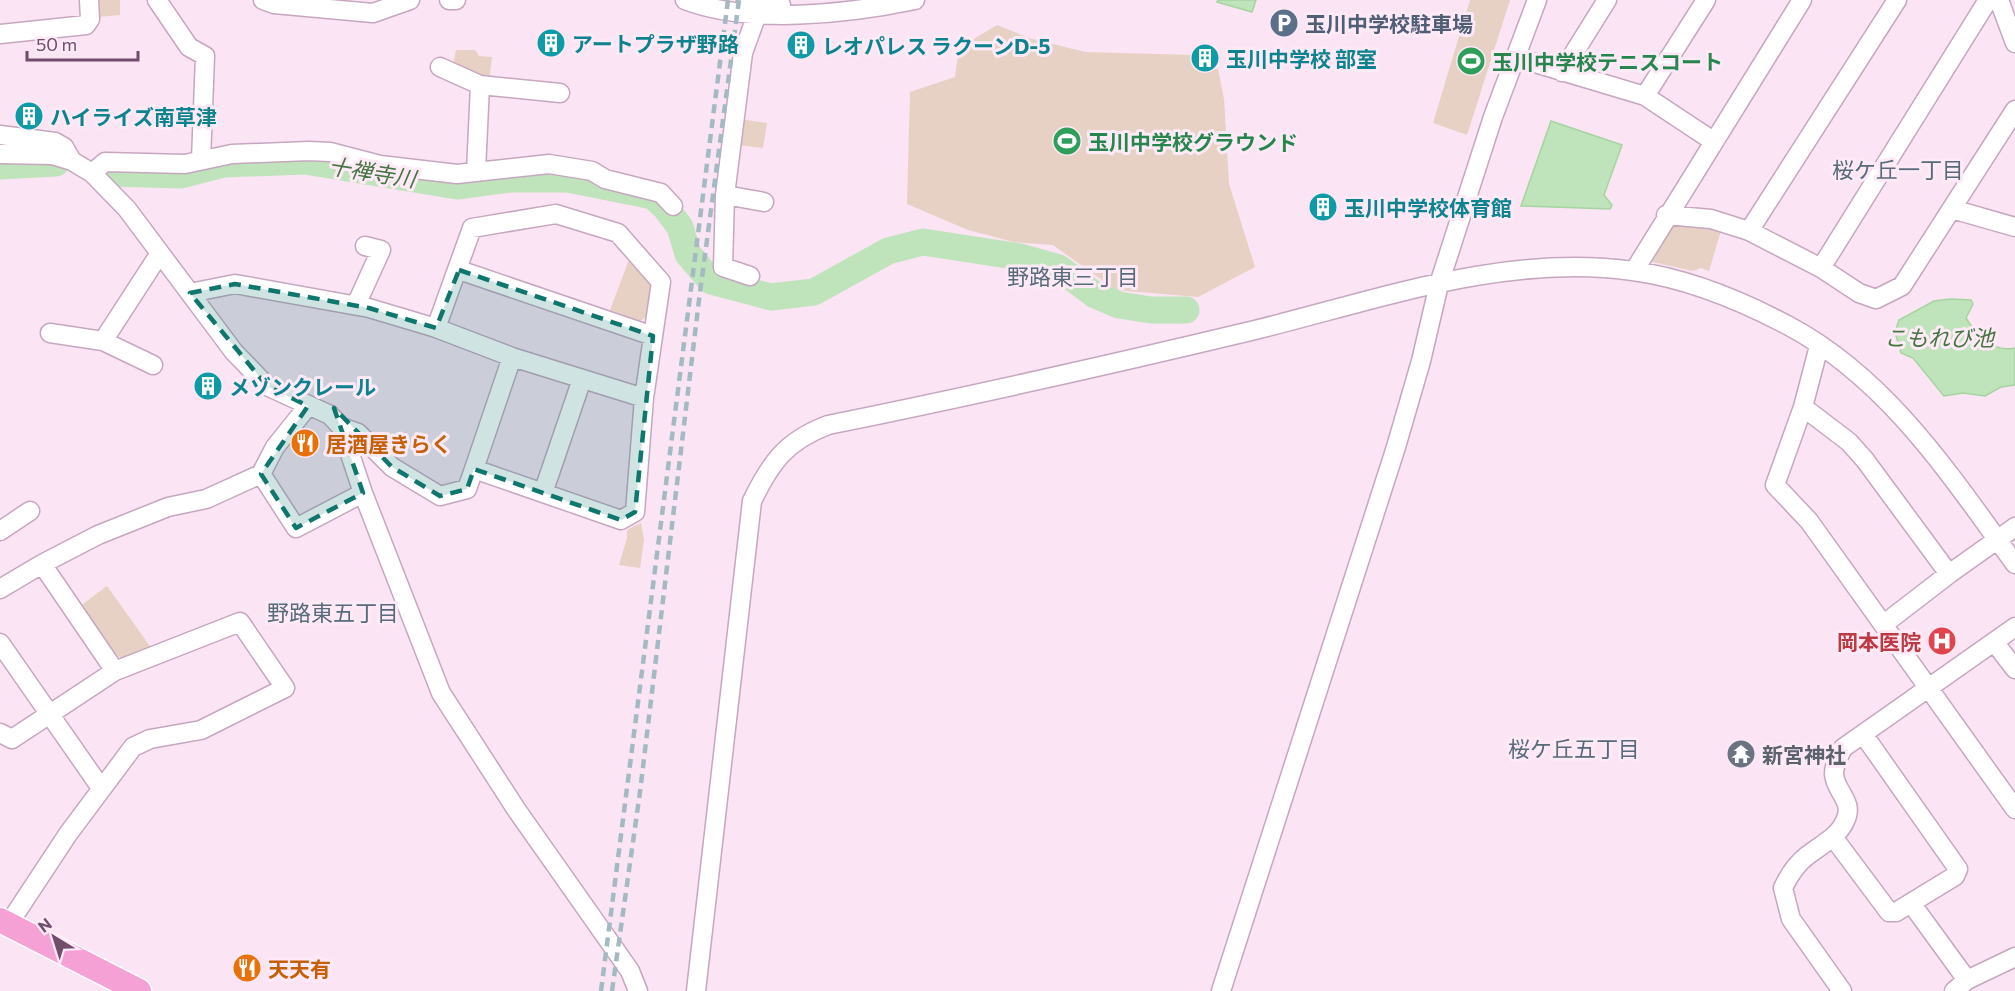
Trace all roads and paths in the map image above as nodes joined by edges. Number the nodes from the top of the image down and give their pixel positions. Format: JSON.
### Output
{"nodes":[{"id":1,"x":89,"y":0,"type":"edge"},
{"id":2,"x":157,"y":0,"type":"edge"},
{"id":3,"x":263,"y":0,"type":"edge"},
{"id":4,"x":410,"y":0,"type":"edge"},
{"id":5,"x":449,"y":0,"type":"edge"},
{"id":6,"x":456,"y":0,"type":"edge"},
{"id":7,"x":685,"y":0,"type":"edge"},
{"id":8,"x":915,"y":0,"type":"edge"},
{"id":9,"x":1537,"y":0,"type":"edge"},
{"id":10,"x":1607,"y":0,"type":"edge"},
{"id":11,"x":1706,"y":0,"type":"edge"},
{"id":12,"x":1802,"y":0,"type":"edge"},
{"id":13,"x":1897,"y":0,"type":"edge"},
{"id":14,"x":1988,"y":0,"type":"edge"},
{"id":15,"x":1999,"y":0,"type":"edge"},
{"id":16,"x":813,"y":6,"type":"edge"},
{"id":17,"x":752,"y":7,"type":"edge"},
{"id":18,"x":0,"y":34,"type":"edge"},
{"id":19,"x":2015,"y":43,"type":"edge"},
{"id":20,"x":1515,"y":57,"type":"junction"},
{"id":21,"x":440,"y":67,"type":"dead end"},
{"id":22,"x":1562,"y":72,"type":"junction"},
{"id":23,"x":480,"y":85,"type":"junction"},
{"id":24,"x":560,"y":93,"type":"dead end"},
{"id":25,"x":1645,"y":96,"type":"junction"},
{"id":26,"x":2015,"y":110,"type":"edge"},
{"id":27,"x":0,"y":135,"type":"edge"},
{"id":28,"x":1713,"y":141,"type":"junction"},
{"id":29,"x":0,"y":154,"type":"edge"},
{"id":30,"x":201,"y":160,"type":"junction"},
{"id":31,"x":72,"y":161,"type":"junction"},
{"id":32,"x":476,"y":171,"type":"junction"},
{"id":33,"x":92,"y":173,"type":"junction"},
{"id":34,"x":725,"y":195,"type":"junction"},
{"id":35,"x":764,"y":202,"type":"dead end"},
{"id":36,"x":673,"y":206,"type":"dead end"},
{"id":37,"x":1952,"y":209,"type":"junction"},
{"id":38,"x":1666,"y":215,"type":"junction"},
{"id":39,"x":2015,"y":227,"type":"edge"},
{"id":40,"x":1749,"y":231,"type":"junction"},
{"id":41,"x":364,"y":246,"type":"dead end"},
{"id":42,"x":160,"y":253,"type":"junction"},
{"id":43,"x":1821,"y":268,"type":"junction"},
{"id":44,"x":459,"y":270,"type":"junction"},
{"id":45,"x":1634,"y":271,"type":"junction"},
{"id":46,"x":750,"y":276,"type":"dead end"},
{"id":47,"x":1439,"y":284,"type":"junction"},
{"id":48,"x":190,"y":293,"type":"junction"},
{"id":49,"x":356,"y":305,"type":"junction"},
{"id":50,"x":436,"y":328,"type":"junction"},
{"id":51,"x":50,"y":333,"type":"dead end"},
{"id":52,"x":653,"y":336,"type":"junction"},
{"id":53,"x":103,"y":341,"type":"junction"},
{"id":54,"x":1819,"y":346,"type":"junction"},
{"id":55,"x":512,"y":357,"type":"junction"},
{"id":56,"x":153,"y":365,"type":"dead end"},
{"id":57,"x":582,"y":379,"type":"junction"},
{"id":58,"x":644,"y":398,"type":"junction"},
{"id":59,"x":308,"y":406,"type":"junction"},
{"id":60,"x":1803,"y":407,"type":"junction"},
{"id":61,"x":341,"y":428,"type":"junction"},
{"id":62,"x":474,"y":469,"type":"junction"},
{"id":63,"x":261,"y":474,"type":"junction"},
{"id":64,"x":363,"y":493,"type":"junction"},
{"id":65,"x":543,"y":493,"type":"junction"},
{"id":66,"x":30,"y":511,"type":"dead end"},
{"id":67,"x":2015,"y":527,"type":"edge"},
{"id":68,"x":0,"y":531,"type":"edge"},
{"id":69,"x":1997,"y":540,"type":"junction"},
{"id":70,"x":42,"y":564,"type":"junction"},
{"id":71,"x":2015,"y":564,"type":"edge"},
{"id":72,"x":1949,"y":574,"type":"junction"},
{"id":73,"x":0,"y":589,"type":"edge"},
{"id":74,"x":1884,"y":624,"type":"junction"},
{"id":75,"x":2015,"y":627,"type":"edge"},
{"id":76,"x":0,"y":643,"type":"edge"},
{"id":77,"x":1995,"y":643,"type":"junction"},
{"id":78,"x":2015,"y":669,"type":"edge"},
{"id":79,"x":115,"y":671,"type":"junction"},
{"id":80,"x":1929,"y":688,"type":"junction"},
{"id":81,"x":50,"y":715,"type":"junction"},
{"id":82,"x":0,"y":733,"type":"edge"},
{"id":83,"x":1863,"y":734,"type":"junction"},
{"id":84,"x":101,"y":788,"type":"junction"},
{"id":85,"x":2015,"y":809,"type":"edge"},
{"id":86,"x":1833,"y":837,"type":"junction"},
{"id":87,"x":1911,"y":903,"type":"junction"},
{"id":88,"x":4,"y":922,"type":"edge"},
{"id":89,"x":2015,"y":957,"type":"edge"},
{"id":90,"x":1960,"y":986,"type":"edge"},
{"id":91,"x":139,"y":991,"type":"edge"},
{"id":92,"x":638,"y":991,"type":"edge"},
{"id":93,"x":696,"y":991,"type":"edge"},
{"id":94,"x":1221,"y":991,"type":"edge"},
{"id":95,"x":1842,"y":991,"type":"edge"}],
"edges":[{"from":1,"to":18,"type":"street"},
{"from":2,"to":30,"type":"street"},
{"from":3,"to":4,"type":"street"},
{"from":5,"to":6,"type":"street"},
{"from":7,"to":17,"type":"street"},
{"from":8,"to":16,"type":"street"},
{"from":9,"to":20,"type":"street"},
{"from":10,"to":22,"type":"street"},
{"from":11,"to":25,"type":"street"},
{"from":12,"to":28,"type":"street"},
{"from":13,"to":40,"type":"street"},
{"from":14,"to":43,"type":"street"},
{"from":15,"to":19,"type":"street"},
{"from":16,"to":17,"type":"street"},
{"from":17,"to":34,"type":"street"},
{"from":20,"to":22,"type":"street"},
{"from":20,"to":47,"type":"street"},
{"from":21,"to":23,"type":"street"},
{"from":22,"to":25,"type":"street"},
{"from":23,"to":24,"type":"street"},
{"from":23,"to":32,"type":"street"},
{"from":25,"to":28,"type":"street"},
{"from":26,"to":37,"type":"street"},
{"from":27,"to":31,"type":"street"},
{"from":28,"to":38,"type":"street"},
{"from":29,"to":31,"type":"street"},
{"from":30,"to":32,"type":"street"},
{"from":30,"to":33,"type":"street"},
{"from":31,"to":33,"type":"street"},
{"from":32,"to":36,"type":"street"},
{"from":33,"to":42,"type":"street"},
{"from":34,"to":35,"type":"street"},
{"from":34,"to":46,"type":"street"},
{"from":37,"to":39,"type":"street"},
{"from":37,"to":43,"type":"street"},
{"from":38,"to":40,"type":"street"},
{"from":38,"to":45,"type":"street"},
{"from":40,"to":43,"type":"street"},
{"from":41,"to":49,"type":"street"},
{"from":42,"to":48,"type":"street"},
{"from":42,"to":53,"type":"street"},
{"from":44,"to":50,"type":"street"},
{"from":44,"to":52,"type":"street"},
{"from":44,"to":52,"type":"street"},
{"from":45,"to":47,"type":"street"},
{"from":45,"to":54,"type":"street"},
{"from":47,"to":93,"type":"street"},
{"from":47,"to":94,"type":"street"},
{"from":48,"to":49,"type":"street"},
{"from":48,"to":59,"type":"street"},
{"from":49,"to":50,"type":"street"},
{"from":50,"to":55,"type":"street"},
{"from":51,"to":53,"type":"street"},
{"from":52,"to":58,"type":"street"},
{"from":53,"to":56,"type":"street"},
{"from":54,"to":60,"type":"street"},
{"from":54,"to":69,"type":"street"},
{"from":55,"to":57,"type":"street"},
{"from":55,"to":62,"type":"street"},
{"from":57,"to":58,"type":"street"},
{"from":57,"to":65,"type":"street"},
{"from":58,"to":65,"type":"street"},
{"from":59,"to":61,"type":"street"},
{"from":59,"to":63,"type":"street"},
{"from":60,"to":72,"type":"street"},
{"from":60,"to":74,"type":"street"},
{"from":61,"to":62,"type":"street"},
{"from":61,"to":64,"type":"street"},
{"from":62,"to":65,"type":"street"},
{"from":63,"to":64,"type":"street"},
{"from":63,"to":70,"type":"street"},
{"from":64,"to":92,"type":"street"},
{"from":66,"to":68,"type":"street"},
{"from":67,"to":69,"type":"street"},
{"from":69,"to":71,"type":"street"},
{"from":69,"to":72,"type":"street"},
{"from":70,"to":73,"type":"street"},
{"from":70,"to":79,"type":"street"},
{"from":72,"to":74,"type":"street"},
{"from":74,"to":80,"type":"street"},
{"from":75,"to":77,"type":"street"},
{"from":76,"to":81,"type":"street"},
{"from":77,"to":78,"type":"street"},
{"from":77,"to":80,"type":"street"},
{"from":79,"to":81,"type":"street"},
{"from":79,"to":84,"type":"street"},
{"from":80,"to":83,"type":"street"},
{"from":80,"to":85,"type":"street"},
{"from":81,"to":82,"type":"street"},
{"from":81,"to":84,"type":"street"},
{"from":83,"to":86,"type":"street"},
{"from":83,"to":87,"type":"street"},
{"from":84,"to":88,"type":"street"},
{"from":86,"to":87,"type":"street"},
{"from":86,"to":95,"type":"street"},
{"from":87,"to":90,"type":"street"},
{"from":88,"to":91,"type":"main road"},
{"from":89,"to":90,"type":"street"}]}
